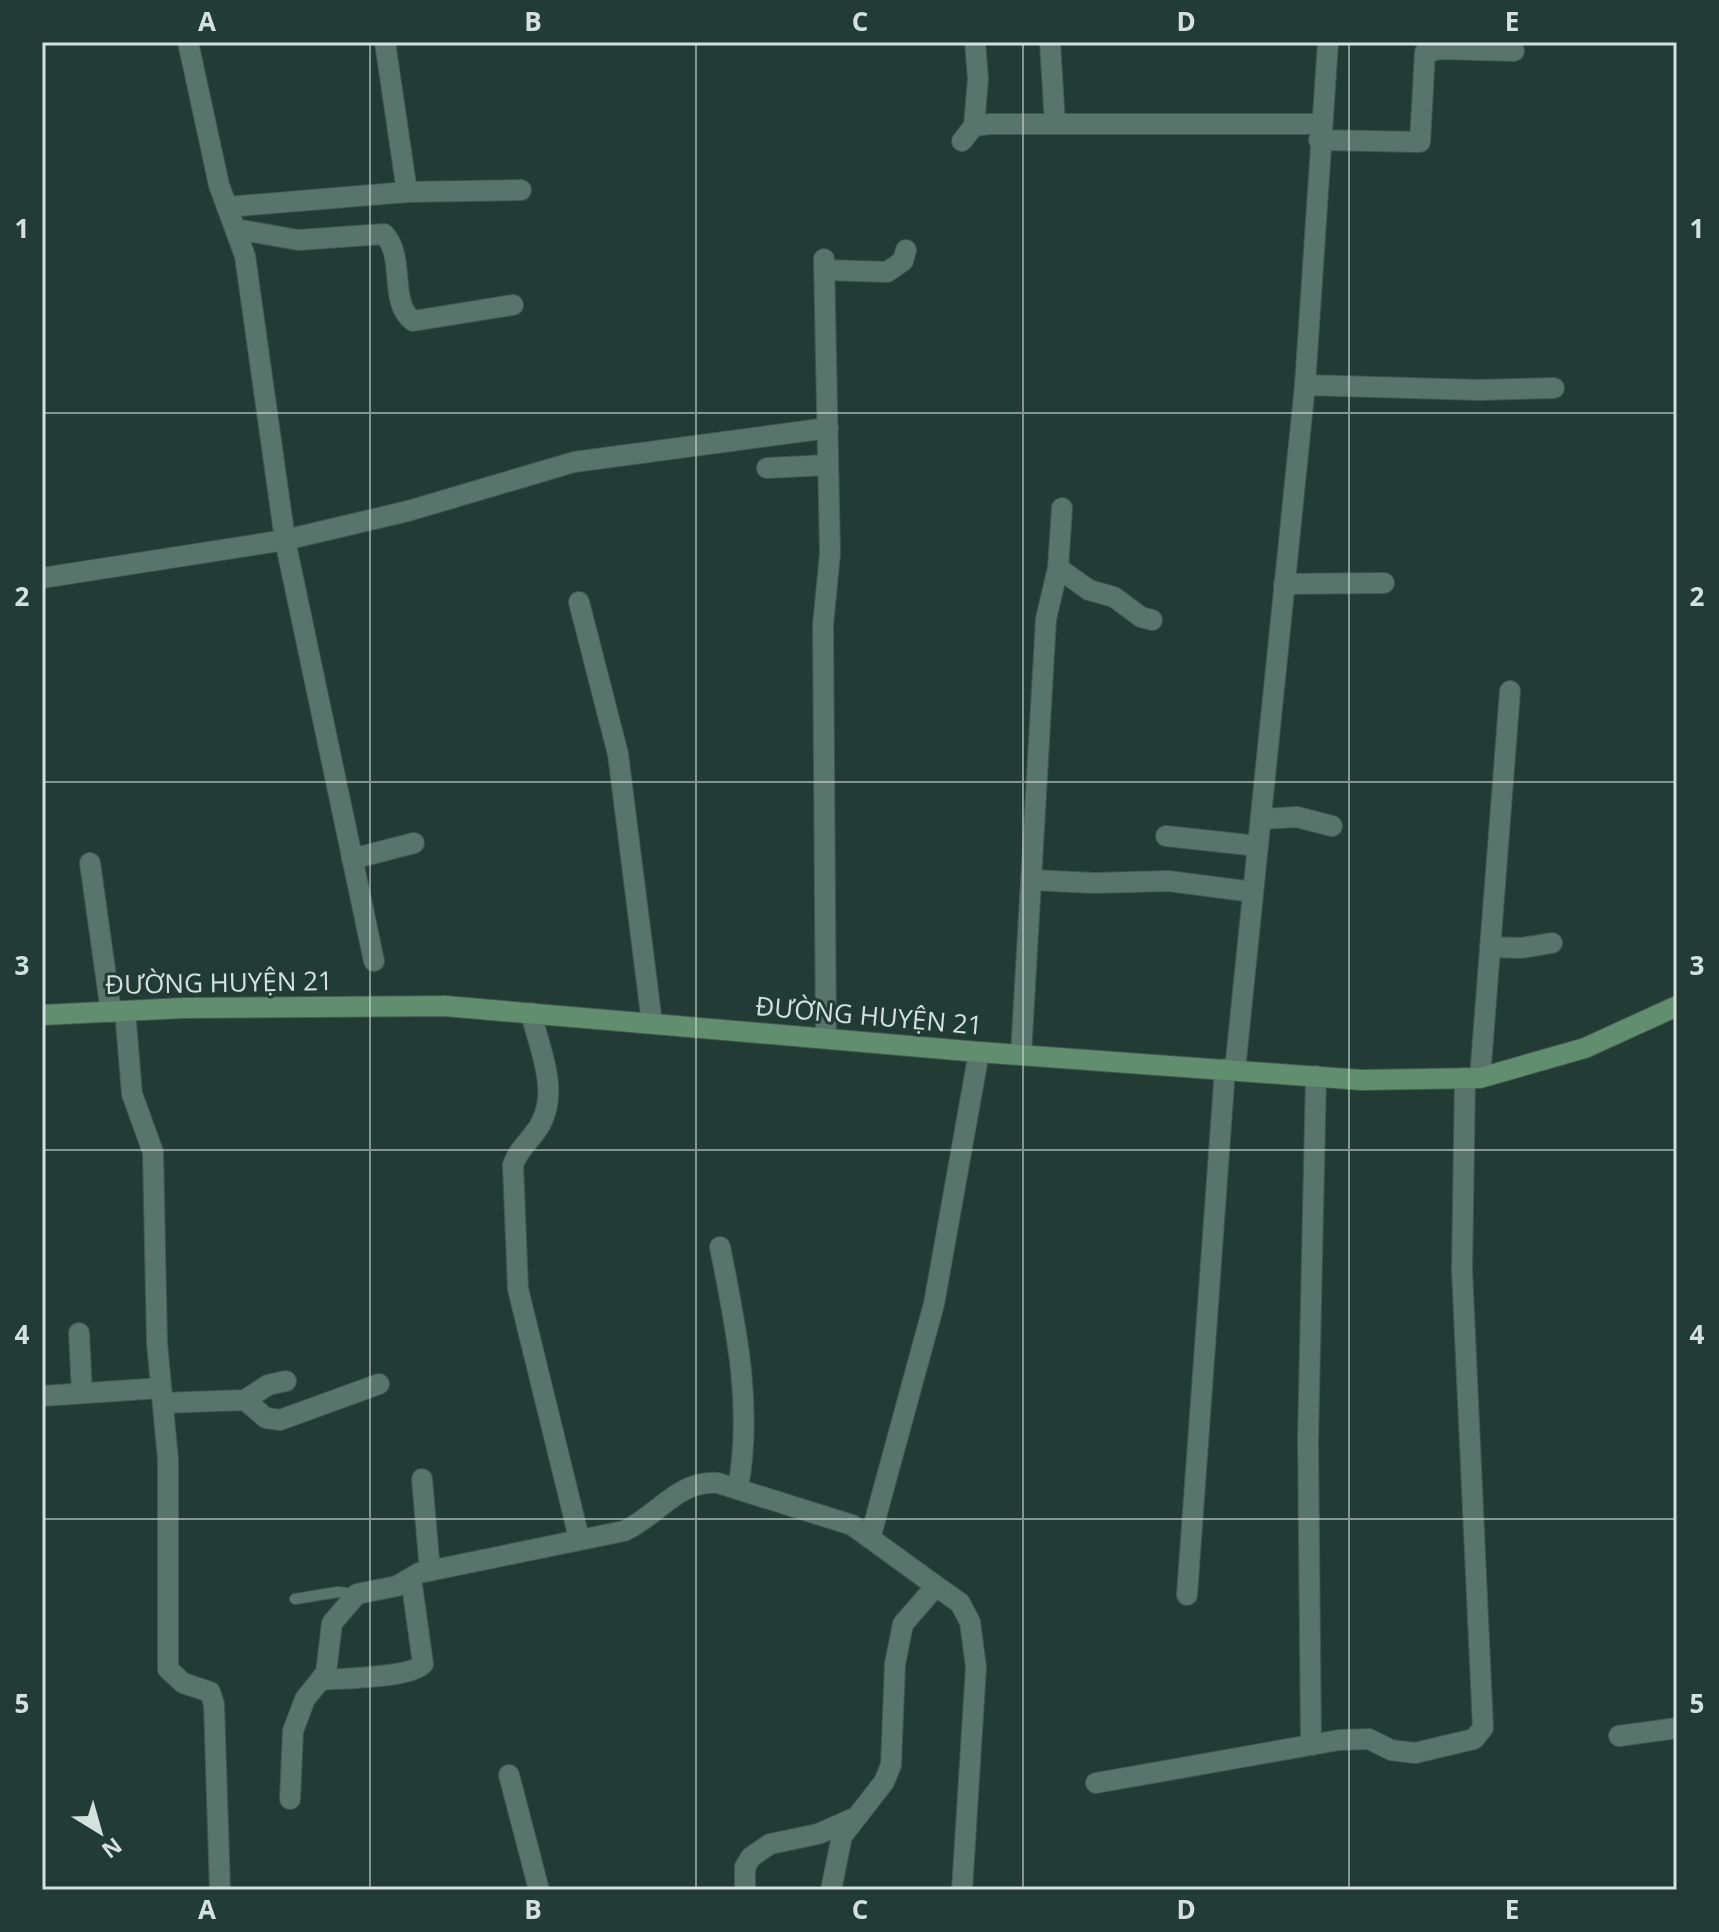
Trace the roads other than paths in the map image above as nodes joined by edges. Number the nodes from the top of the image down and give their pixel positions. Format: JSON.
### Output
{"nodes":[{"id":1,"x":188,"y":42,"type":"edge"},
{"id":2,"x":385,"y":42,"type":"edge"},
{"id":3,"x":975,"y":42,"type":"edge"},
{"id":4,"x":1050,"y":42,"type":"edge"},
{"id":5,"x":1328,"y":42,"type":"edge"},
{"id":6,"x":1514,"y":51,"type":"dead end"},
{"id":7,"x":1055,"y":124,"type":"junction"},
{"id":8,"x":1320,"y":132,"type":"junction"},
{"id":9,"x":521,"y":190,"type":"dead end"},
{"id":10,"x":407,"y":192,"type":"junction"},
{"id":11,"x":227,"y":207,"type":"junction"},
{"id":12,"x":236,"y":229,"type":"junction"},
{"id":13,"x":906,"y":250,"type":"dead end"},
{"id":14,"x":513,"y":305,"type":"dead end"},
{"id":15,"x":1305,"y":385,"type":"junction"},
{"id":16,"x":1554,"y":388,"type":"dead end"},
{"id":17,"x":828,"y":428,"type":"junction"},
{"id":18,"x":828,"y":465,"type":"junction"},
{"id":19,"x":767,"y":468,"type":"dead end"},
{"id":20,"x":1062,"y":508,"type":"dead end"},
{"id":21,"x":285,"y":540,"type":"junction"},
{"id":22,"x":1058,"y":568,"type":"junction"},
{"id":23,"x":42,"y":578,"type":"edge"},
{"id":24,"x":1384,"y":583,"type":"dead end"},
{"id":25,"x":1284,"y":584,"type":"junction"},
{"id":26,"x":579,"y":602,"type":"dead end"},
{"id":27,"x":1152,"y":620,"type":"dead end"},
{"id":28,"x":1510,"y":691,"type":"dead end"},
{"id":29,"x":1261,"y":819,"type":"junction"},
{"id":30,"x":1332,"y":826,"type":"dead end"},
{"id":31,"x":1166,"y":836,"type":"dead end"},
{"id":32,"x":414,"y":843,"type":"dead end"},
{"id":33,"x":1258,"y":846,"type":"junction"},
{"id":34,"x":352,"y":859,"type":"junction"},
{"id":35,"x":90,"y":863,"type":"dead end"},
{"id":36,"x":1031,"y":880,"type":"junction"},
{"id":37,"x":1253,"y":892,"type":"junction"},
{"id":38,"x":1552,"y":943,"type":"dead end"},
{"id":39,"x":1490,"y":947,"type":"junction"},
{"id":40,"x":374,"y":961,"type":"dead end"},
{"id":41,"x":1677,"y":1006,"type":"edge"},
{"id":42,"x":118,"y":1012,"type":"junction"},
{"id":43,"x":531,"y":1013,"type":"junction"},
{"id":44,"x":42,"y":1015,"type":"edge"},
{"id":45,"x":652,"y":1023,"type":"junction"},
{"id":46,"x":826,"y":1037,"type":"junction"},
{"id":47,"x":979,"y":1052,"type":"junction"},
{"id":48,"x":1021,"y":1055,"type":"junction"},
{"id":49,"x":1230,"y":1070,"type":"junction"},
{"id":50,"x":1316,"y":1076,"type":"junction"},
{"id":51,"x":1472,"y":1078,"type":"junction"},
{"id":52,"x":720,"y":1247,"type":"dead end"},
{"id":53,"x":79,"y":1333,"type":"dead end"},
{"id":54,"x":286,"y":1381,"type":"dead end"},
{"id":55,"x":379,"y":1384,"type":"dead end"},
{"id":56,"x":82,"y":1393,"type":"junction"},
{"id":57,"x":162,"y":1395,"type":"junction"},
{"id":58,"x":42,"y":1396,"type":"edge"},
{"id":59,"x":245,"y":1400,"type":"junction"},
{"id":60,"x":422,"y":1479,"type":"dead end"},
{"id":61,"x":738,"y":1488,"type":"junction"},
{"id":62,"x":871,"y":1535,"type":"junction"},
{"id":63,"x":579,"y":1538,"type":"junction"},
{"id":64,"x":421,"y":1574,"type":"junction"},
{"id":65,"x":936,"y":1586,"type":"junction"},
{"id":66,"x":357,"y":1594,"type":"junction"},
{"id":67,"x":1187,"y":1595,"type":"dead end"},
{"id":68,"x":295,"y":1599,"type":"dead end"},
{"id":69,"x":323,"y":1680,"type":"junction"},
{"id":70,"x":1677,"y":1728,"type":"edge"},
{"id":71,"x":1619,"y":1736,"type":"dead end"},
{"id":72,"x":1311,"y":1745,"type":"junction"},
{"id":73,"x":509,"y":1775,"type":"dead end"},
{"id":74,"x":1096,"y":1783,"type":"dead end"},
{"id":75,"x":290,"y":1799,"type":"dead end"},
{"id":76,"x":852,"y":1819,"type":"junction"},
{"id":77,"x":220,"y":1890,"type":"edge"},
{"id":78,"x":539,"y":1890,"type":"edge"},
{"id":79,"x":745,"y":1890,"type":"edge"},
{"id":80,"x":831,"y":1890,"type":"edge"},
{"id":81,"x":962,"y":1890,"type":"edge"}],
"edges":[{"from":1,"to":11,"type":"street"},
{"from":2,"to":10,"type":"street"},
{"from":3,"to":7,"type":"street"},
{"from":4,"to":7,"type":"street"},
{"from":5,"to":8,"type":"street"},
{"from":6,"to":8,"type":"street"},
{"from":7,"to":8,"type":"street"},
{"from":8,"to":15,"type":"street"},
{"from":9,"to":10,"type":"street"},
{"from":10,"to":11,"type":"street"},
{"from":11,"to":12,"type":"street"},
{"from":12,"to":14,"type":"street"},
{"from":12,"to":21,"type":"street"},
{"from":13,"to":17,"type":"street"},
{"from":15,"to":16,"type":"street"},
{"from":15,"to":25,"type":"street"},
{"from":17,"to":18,"type":"street"},
{"from":17,"to":21,"type":"street"},
{"from":18,"to":19,"type":"street"},
{"from":18,"to":46,"type":"street"},
{"from":20,"to":22,"type":"street"},
{"from":21,"to":23,"type":"street"},
{"from":21,"to":34,"type":"street"},
{"from":22,"to":27,"type":"street"},
{"from":22,"to":36,"type":"street"},
{"from":24,"to":25,"type":"street"},
{"from":25,"to":29,"type":"street"},
{"from":26,"to":45,"type":"street"},
{"from":28,"to":39,"type":"street"},
{"from":29,"to":30,"type":"street"},
{"from":29,"to":33,"type":"street"},
{"from":31,"to":33,"type":"street"},
{"from":32,"to":34,"type":"street"},
{"from":33,"to":37,"type":"street"},
{"from":34,"to":40,"type":"street"},
{"from":35,"to":42,"type":"street"},
{"from":36,"to":37,"type":"street"},
{"from":36,"to":48,"type":"street"},
{"from":37,"to":49,"type":"street"},
{"from":38,"to":39,"type":"street"},
{"from":39,"to":51,"type":"street"},
{"from":41,"to":51,"type":"street","name":"ĐƯỜNG HUYỆN 21"},
{"from":42,"to":43,"type":"street","name":"ĐƯỜNG HUYỆN 21"},
{"from":42,"to":44,"type":"street","name":"ĐƯỜNG HUYỆN 21"},
{"from":42,"to":57,"type":"street"},
{"from":43,"to":45,"type":"street","name":"ĐƯỜNG HUYỆN 21"},
{"from":43,"to":63,"type":"street"},
{"from":45,"to":46,"type":"street","name":"ĐƯỜNG HUYỆN 21"},
{"from":46,"to":47,"type":"street","name":"ĐƯỜNG HUYỆN 21"},
{"from":47,"to":48,"type":"street","name":"ĐƯỜNG HUYỆN 21"},
{"from":47,"to":62,"type":"street"},
{"from":48,"to":49,"type":"street","name":"ĐƯỜNG HUYỆN 21"},
{"from":49,"to":50,"type":"street","name":"ĐƯỜNG HUYỆN 21"},
{"from":49,"to":67,"type":"street"},
{"from":50,"to":51,"type":"street","name":"ĐƯỜNG HUYỆN 21"},
{"from":50,"to":72,"type":"street"},
{"from":51,"to":72,"type":"street"},
{"from":52,"to":61,"type":"street"},
{"from":53,"to":56,"type":"street"},
{"from":54,"to":59,"type":"street"},
{"from":55,"to":59,"type":"street"},
{"from":56,"to":57,"type":"street"},
{"from":56,"to":58,"type":"street"},
{"from":57,"to":59,"type":"street"},
{"from":57,"to":77,"type":"street"},
{"from":60,"to":64,"type":"street"},
{"from":61,"to":62,"type":"street"},
{"from":61,"to":63,"type":"street"},
{"from":62,"to":65,"type":"street"},
{"from":63,"to":64,"type":"street"},
{"from":64,"to":66,"type":"street"},
{"from":64,"to":69,"type":"street"},
{"from":65,"to":76,"type":"street"},
{"from":65,"to":81,"type":"street"},
{"from":66,"to":68,"type":"lane"},
{"from":66,"to":69,"type":"street"},
{"from":69,"to":75,"type":"street"},
{"from":70,"to":71,"type":"street"},
{"from":72,"to":74,"type":"street"},
{"from":73,"to":78,"type":"street"},
{"from":76,"to":79,"type":"street"},
{"from":76,"to":80,"type":"street"}]}
